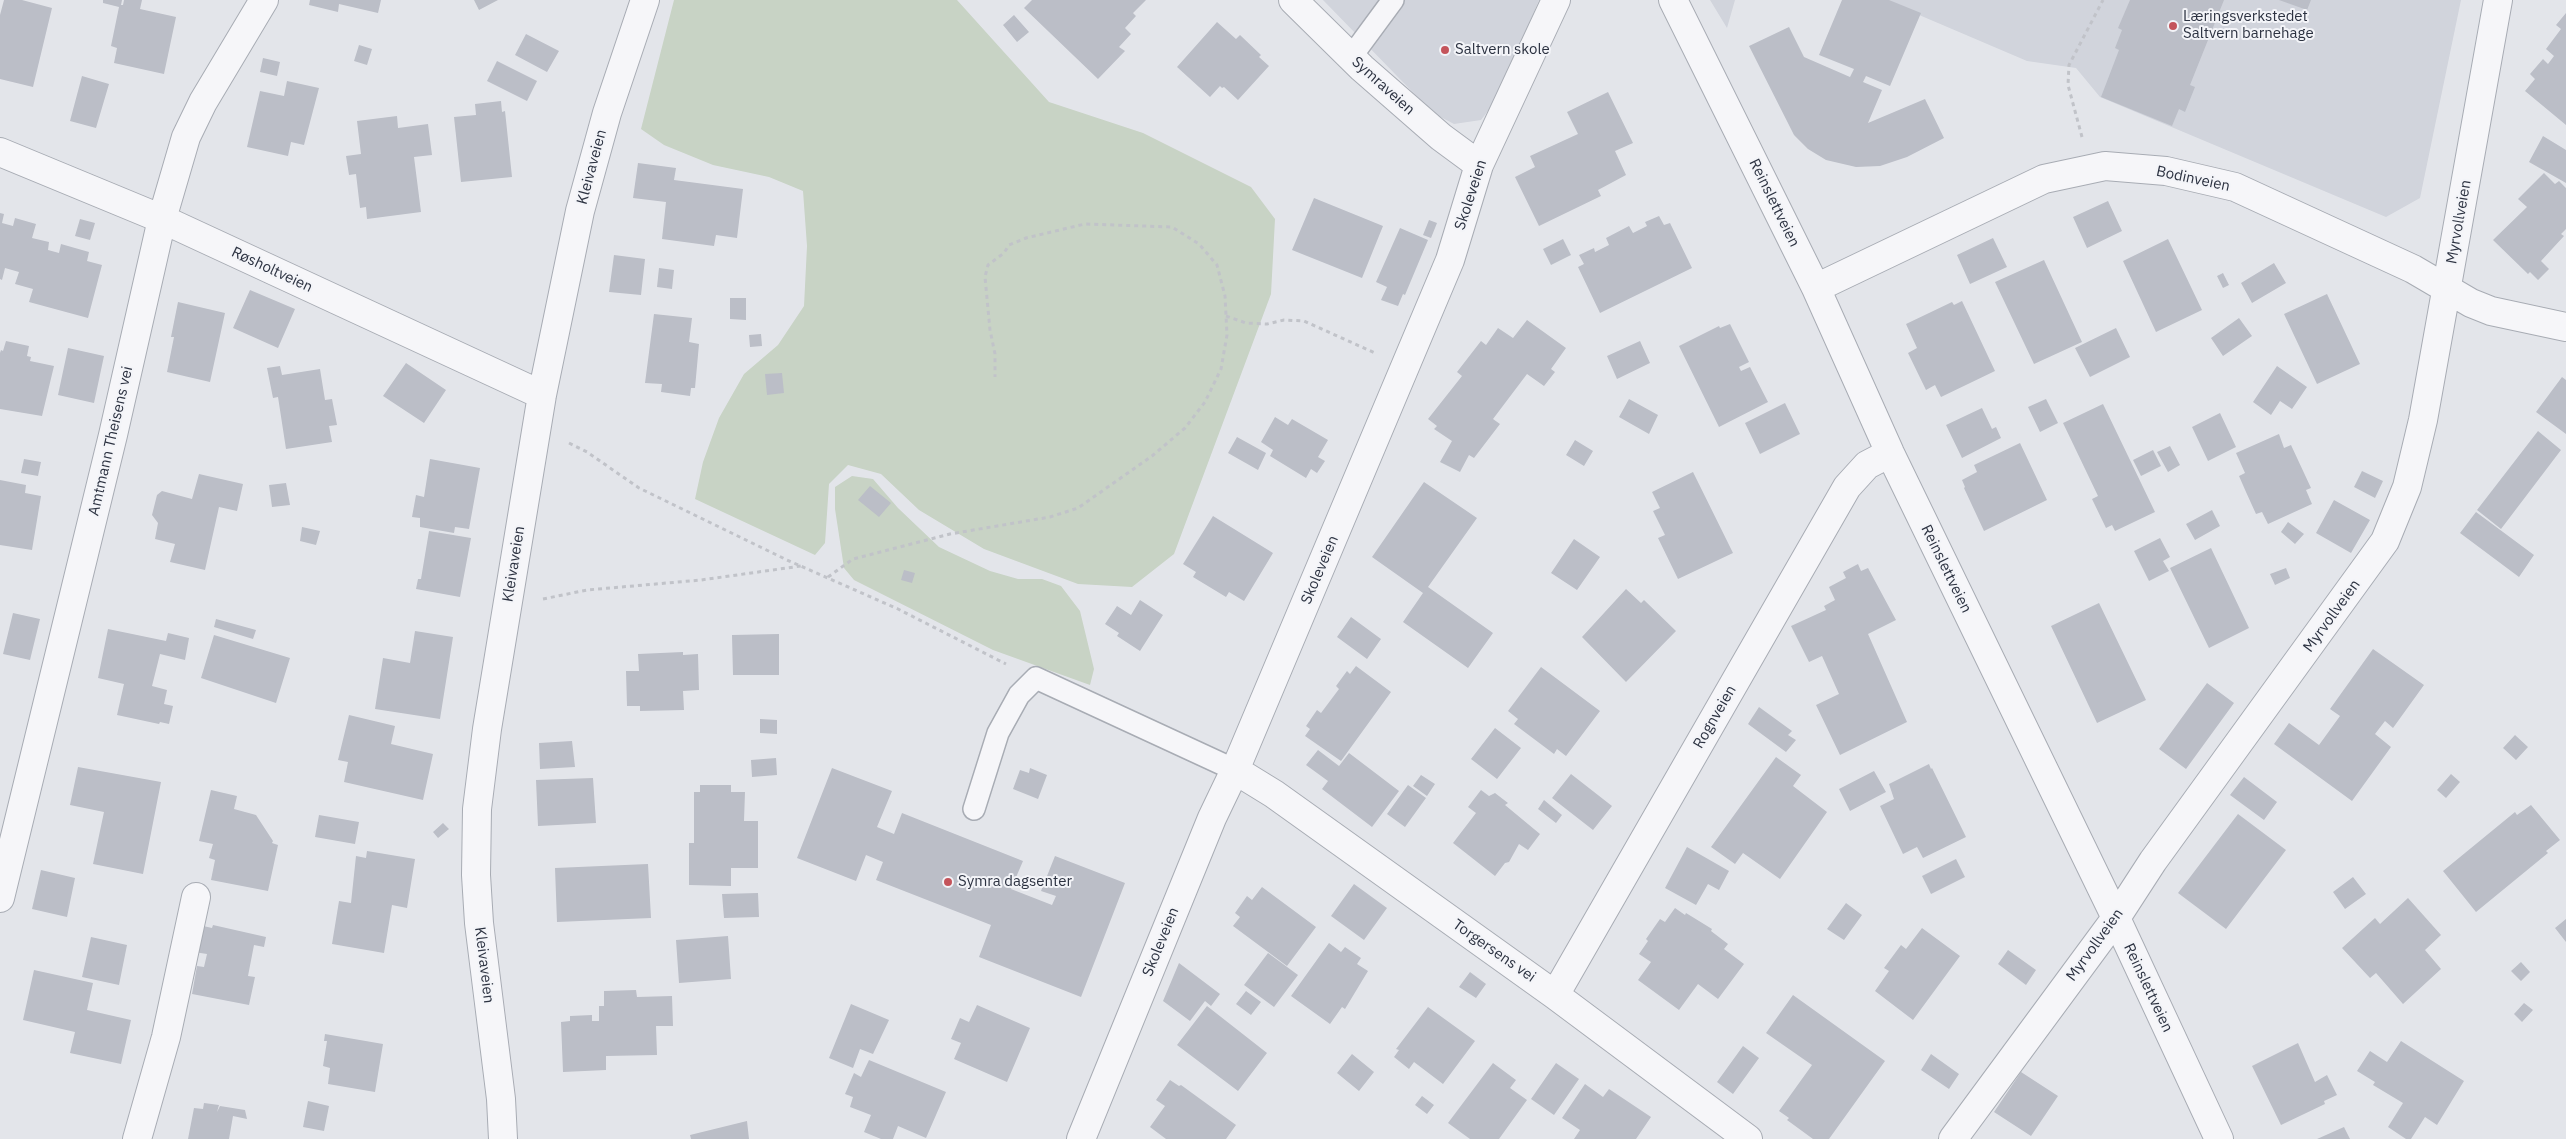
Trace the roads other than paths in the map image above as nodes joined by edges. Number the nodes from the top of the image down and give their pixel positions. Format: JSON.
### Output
{"nodes":[{"id":1,"x":264,"y":0,"type":"edge"},
{"id":2,"x":645,"y":0,"type":"edge"},
{"id":3,"x":1292,"y":0,"type":"edge"},
{"id":4,"x":1393,"y":0,"type":"edge"},
{"id":5,"x":1556,"y":0,"type":"edge"},
{"id":6,"x":1673,"y":0,"type":"edge"},
{"id":7,"x":2498,"y":0,"type":"edge"},
{"id":8,"x":1351,"y":57,"type":"junction"},
{"id":9,"x":0,"y":152,"type":"edge"},
{"id":10,"x":1479,"y":165,"type":"junction"},
{"id":11,"x":162,"y":219,"type":"junction"},
{"id":12,"x":1816,"y":288,"type":"junction"},
{"id":13,"x":2447,"y":289,"type":"junction"},
{"id":14,"x":2566,"y":327,"type":"edge"},
{"id":15,"x":542,"y":395,"type":"junction"},
{"id":16,"x":1890,"y":453,"type":"junction"},
{"id":17,"x":1235,"y":770,"type":"junction"},
{"id":18,"x":974,"y":809,"type":"dead end"},
{"id":19,"x":196,"y":897,"type":"dead end"},
{"id":20,"x":0,"y":898,"type":"edge"},
{"id":21,"x":2116,"y":918,"type":"junction"},
{"id":22,"x":1555,"y":995,"type":"junction"},
{"id":23,"x":137,"y":1139,"type":"edge"},
{"id":24,"x":503,"y":1139,"type":"edge"},
{"id":25,"x":1081,"y":1139,"type":"edge"},
{"id":26,"x":1748,"y":1139,"type":"edge"},
{"id":27,"x":1953,"y":1139,"type":"edge"},
{"id":28,"x":2219,"y":1139,"type":"edge"}],
"edges":[{"from":1,"to":11,"type":"street","name":"Amtmann Theisens vei"},
{"from":2,"to":15,"type":"street","name":"Kleivaveien"},
{"from":3,"to":8,"type":"street","name":"Symraveien"},
{"from":4,"to":8,"type":"lane"},
{"from":5,"to":10,"type":"street","name":"Skoleveien"},
{"from":6,"to":12,"type":"street","name":"Reinslettveien"},
{"from":7,"to":13,"type":"street","name":"Myrvollveien"},
{"from":8,"to":10,"type":"street","name":"Symraveien"},
{"from":9,"to":11,"type":"street","name":"Røsholtveien"},
{"from":10,"to":17,"type":"street","name":"Skoleveien"},
{"from":11,"to":15,"type":"street","name":"Røsholtveien"},
{"from":11,"to":20,"type":"street","name":"Amtmann Theisens vei"},
{"from":12,"to":13,"type":"street","name":"Bodinveien"},
{"from":12,"to":16,"type":"street","name":"Reinslettveien"},
{"from":13,"to":14,"type":"street","name":"Bodinveien"},
{"from":13,"to":21,"type":"street","name":"Myrvollveien"},
{"from":15,"to":24,"type":"street","name":"Kleivaveien"},
{"from":16,"to":21,"type":"street","name":"Reinslettveien"},
{"from":16,"to":22,"type":"street","name":"Rognveien"},
{"from":17,"to":18,"type":"lane"},
{"from":17,"to":22,"type":"street","name":"Torgersens vei"},
{"from":17,"to":25,"type":"street","name":"Skoleveien"},
{"from":19,"to":23,"type":"street"},
{"from":21,"to":27,"type":"street","name":"Myrvollveien"},
{"from":21,"to":28,"type":"street","name":"Reinslettveien"},
{"from":22,"to":26,"type":"street","name":"Torgersens vei"}]}
